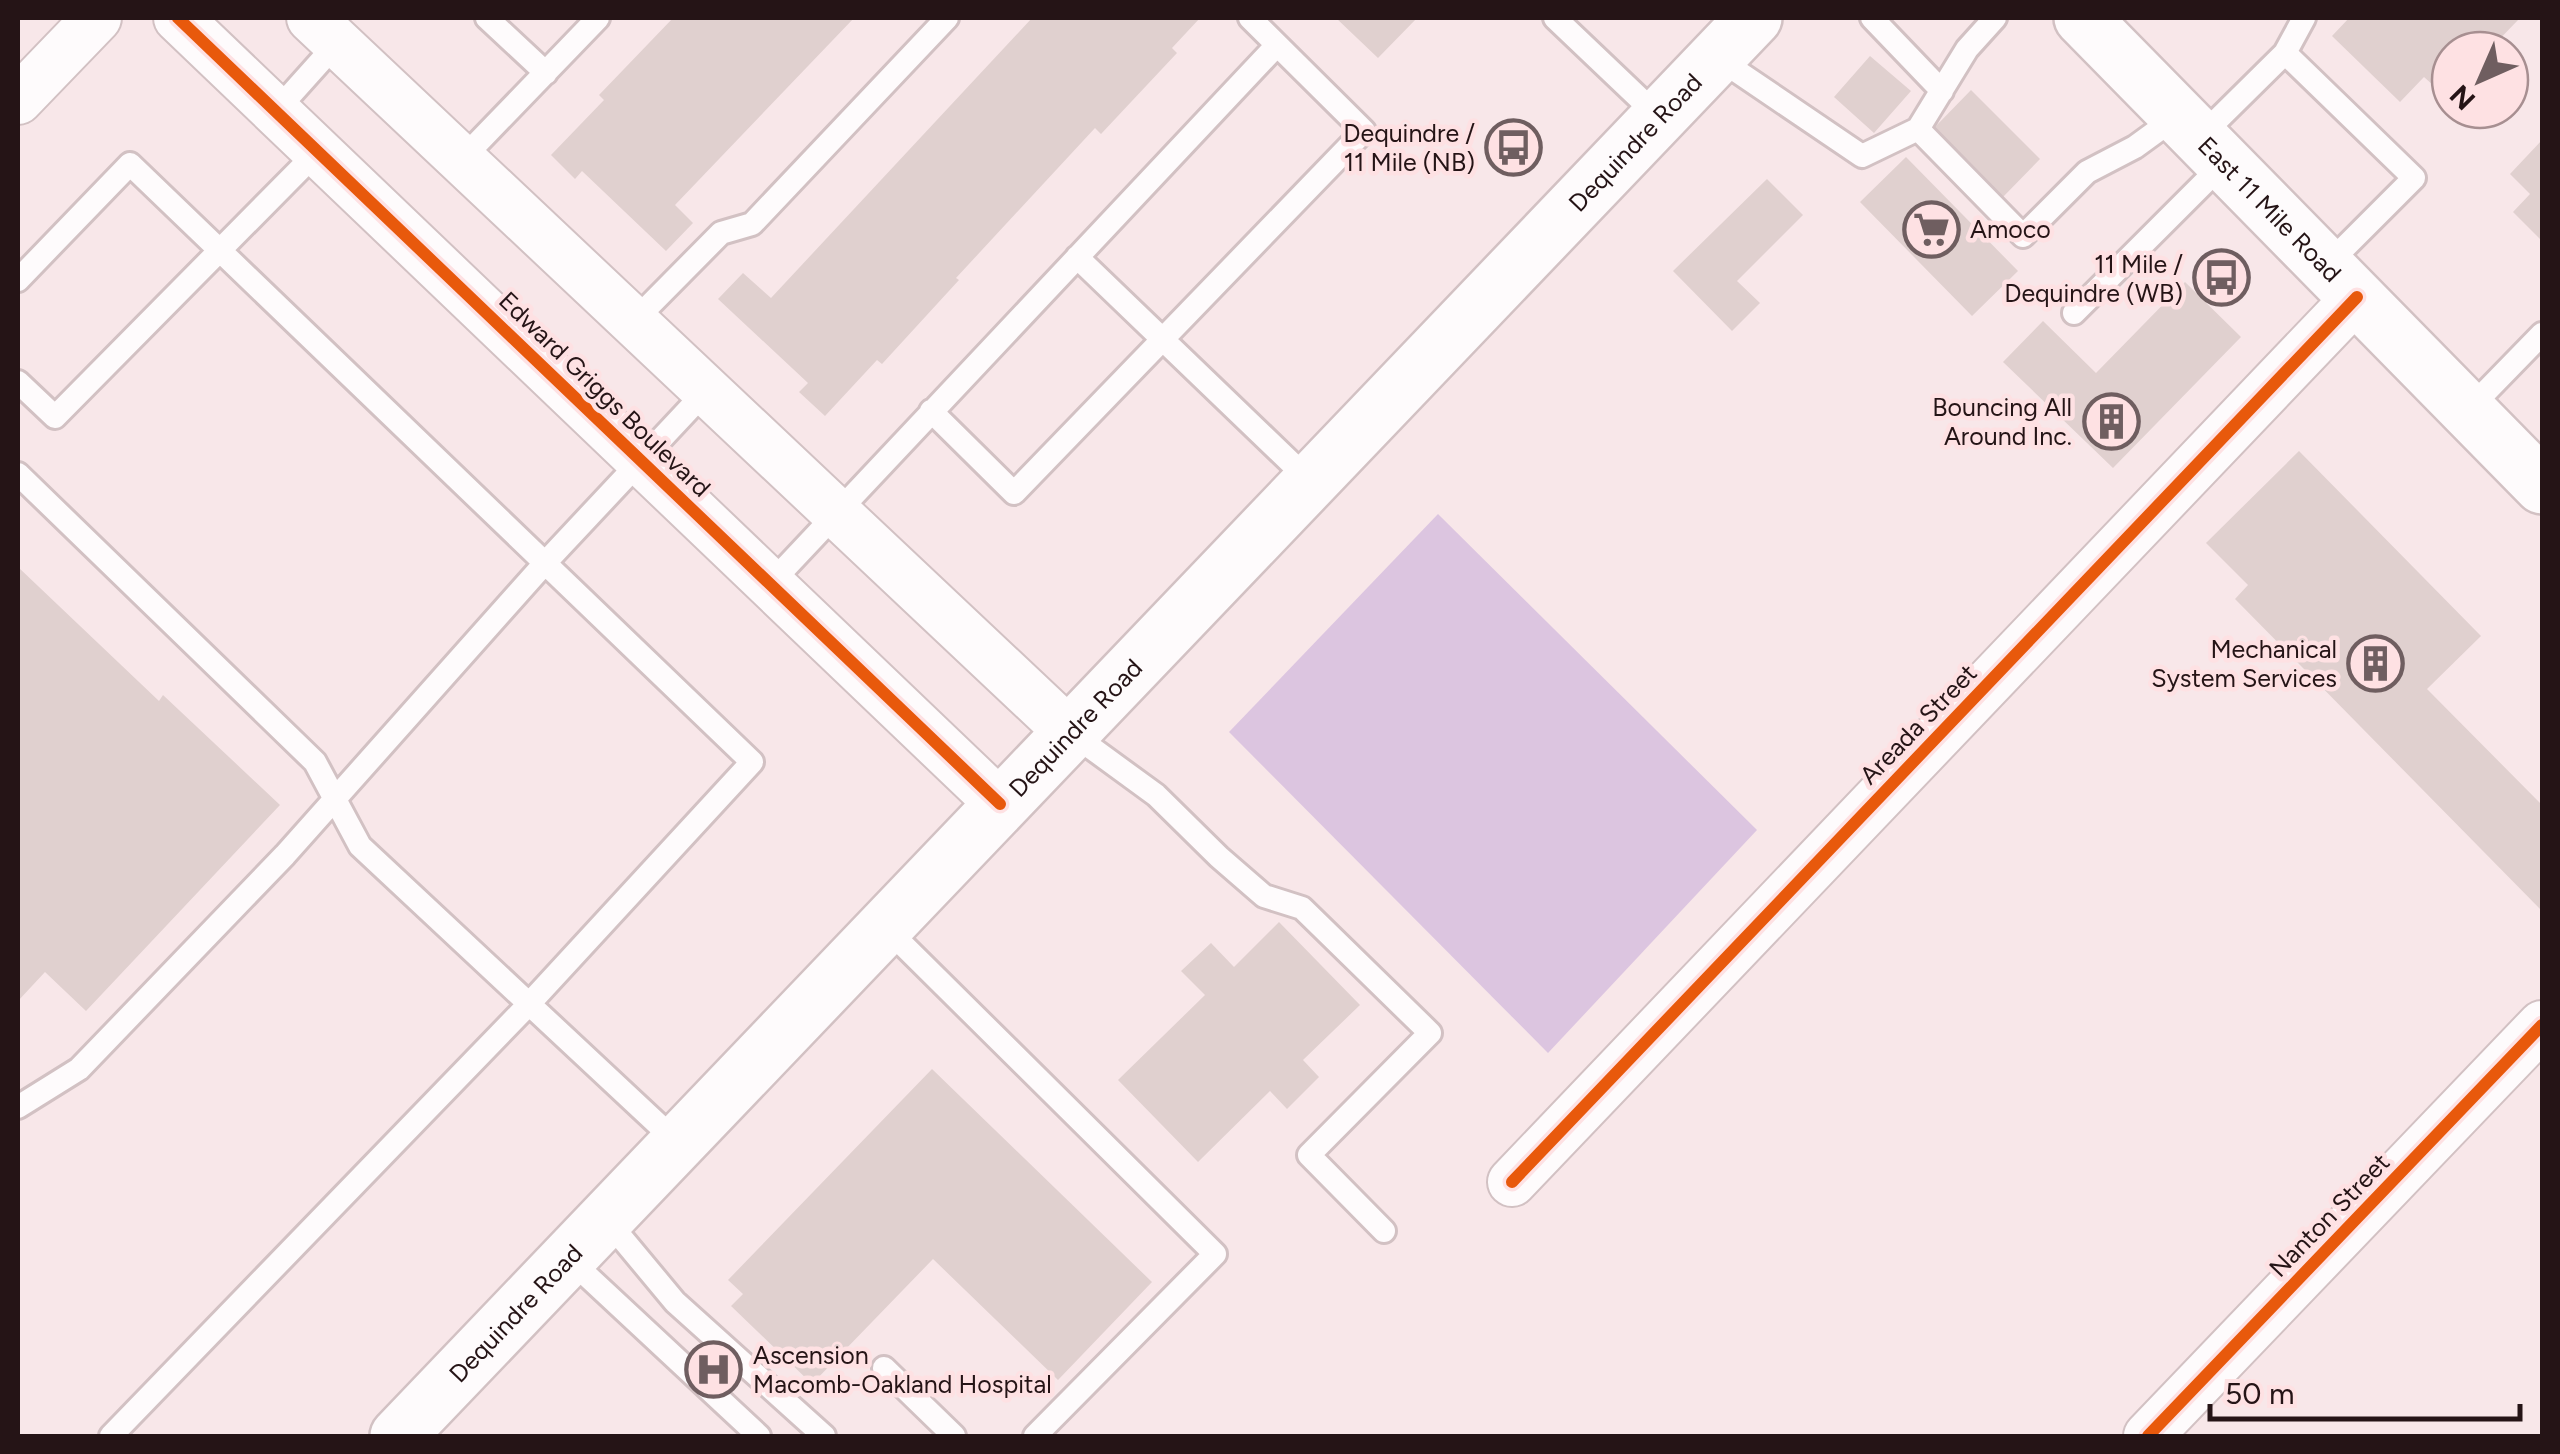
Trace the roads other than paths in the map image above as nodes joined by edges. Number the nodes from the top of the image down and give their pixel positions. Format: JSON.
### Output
{"nodes":[{"id":1,"x":97,"y":18,"type":"edge"},
{"id":2,"x":178,"y":18,"type":"edge"},
{"id":3,"x":487,"y":18,"type":"edge"},
{"id":4,"x":598,"y":18,"type":"edge"},
{"id":5,"x":947,"y":18,"type":"edge"},
{"id":6,"x":1250,"y":18,"type":"edge"},
{"id":7,"x":1555,"y":18,"type":"edge"},
{"id":8,"x":1754,"y":18,"type":"edge"},
{"id":9,"x":1872,"y":18,"type":"edge"},
{"id":10,"x":1995,"y":18,"type":"edge"},
{"id":11,"x":2082,"y":18,"type":"edge"},
{"id":12,"x":2304,"y":18,"type":"edge"},
{"id":13,"x":324,"y":30,"type":"edge"},
{"id":14,"x":1277,"y":45,"type":"junction"},
{"id":15,"x":2285,"y":53,"type":"junction"},
{"id":16,"x":1716,"y":57,"type":"junction"},
{"id":17,"x":546,"y":73,"type":"junction"},
{"id":18,"x":1942,"y":90,"type":"junction"},
{"id":19,"x":18,"y":100,"type":"edge"},
{"id":20,"x":277,"y":110,"type":"junction"},
{"id":21,"x":1659,"y":117,"type":"junction"},
{"id":22,"x":1918,"y":129,"type":"junction"},
{"id":23,"x":2201,"y":138,"type":"junction"},
{"id":24,"x":318,"y":151,"type":"junction"},
{"id":25,"x":462,"y":159,"type":"junction"},
{"id":26,"x":220,"y":249,"type":"junction"},
{"id":27,"x":1077,"y":256,"type":"junction"},
{"id":28,"x":18,"y":280,"type":"edge"},
{"id":29,"x":2342,"y":282,"type":"junction"},
{"id":30,"x":2074,"y":313,"type":"dead end"},
{"id":31,"x":633,"y":322,"type":"junction"},
{"id":32,"x":2542,"y":334,"type":"edge"},
{"id":33,"x":1162,"y":339,"type":"junction"},
{"id":34,"x":18,"y":382,"type":"edge"},
{"id":35,"x":706,"y":391,"type":"junction"},
{"id":36,"x":2468,"y":410,"type":"junction"},
{"id":37,"x":931,"y":411,"type":"junction"},
{"id":38,"x":641,"y":459,"type":"junction"},
{"id":39,"x":18,"y":474,"type":"edge"},
{"id":40,"x":1310,"y":481,"type":"junction"},
{"id":41,"x":2542,"y":486,"type":"edge"},
{"id":42,"x":836,"y":512,"type":"junction"},
{"id":43,"x":545,"y":563,"type":"junction"},
{"id":44,"x":771,"y":584,"type":"junction"},
{"id":45,"x":1069,"y":732,"type":"junction"},
{"id":46,"x":335,"y":802,"type":"junction"},
{"id":47,"x":1000,"y":804,"type":"junction"},
{"id":48,"x":884,"y":926,"type":"junction"},
{"id":49,"x":529,"y":1004,"type":"junction"},
{"id":50,"x":2542,"y":1026,"type":"edge"},
{"id":51,"x":18,"y":1106,"type":"edge"},
{"id":52,"x":678,"y":1143,"type":"junction"},
{"id":53,"x":1512,"y":1182,"type":"dead end"},
{"id":54,"x":606,"y":1219,"type":"junction"},
{"id":55,"x":1384,"y":1231,"type":"dead end"},
{"id":56,"x":568,"y":1258,"type":"junction"},
{"id":57,"x":884,"y":1368,"type":"dead end"},
{"id":58,"x":111,"y":1436,"type":"edge"},
{"id":59,"x":398,"y":1436,"type":"edge"},
{"id":60,"x":759,"y":1436,"type":"edge"},
{"id":61,"x":824,"y":1436,"type":"edge"},
{"id":62,"x":954,"y":1436,"type":"edge"},
{"id":63,"x":1035,"y":1436,"type":"edge"},
{"id":64,"x":2148,"y":1436,"type":"edge"}],
"edges":[{"from":1,"to":19,"type":"street"},
{"from":2,"to":20,"type":"street","name":"Edward Griggs Boulevard"},
{"from":3,"to":17,"type":"lane"},
{"from":4,"to":17,"type":"lane"},
{"from":5,"to":31,"type":"lane"},
{"from":6,"to":14,"type":"lane"},
{"from":7,"to":21,"type":"lane"},
{"from":8,"to":16,"type":"main road","name":"Dequindre Road"},
{"from":9,"to":18,"type":"lane"},
{"from":10,"to":18,"type":"lane"},
{"from":11,"to":23,"type":"main road","name":"East 11 Mile Road"},
{"from":12,"to":15,"type":"lane"},
{"from":13,"to":20,"type":"lane"},
{"from":13,"to":25,"type":"street"},
{"from":14,"to":27,"type":"lane"},
{"from":14,"to":33,"type":"lane"},
{"from":15,"to":23,"type":"lane"},
{"from":15,"to":29,"type":"lane"},
{"from":16,"to":21,"type":"main road","name":"Dequindre Road"},
{"from":16,"to":22,"type":"lane"},
{"from":17,"to":25,"type":"lane"},
{"from":18,"to":22,"type":"lane"},
{"from":20,"to":24,"type":"street","name":"Edward Griggs Boulevard"},
{"from":21,"to":40,"type":"main road","name":"Dequindre Road"},
{"from":22,"to":23,"type":"lane"},
{"from":23,"to":29,"type":"main road","name":"East 11 Mile Road"},
{"from":23,"to":30,"type":"lane"},
{"from":24,"to":26,"type":"lane"},
{"from":24,"to":38,"type":"street","name":"Edward Griggs Boulevard"},
{"from":25,"to":31,"type":"street"},
{"from":26,"to":28,"type":"lane"},
{"from":26,"to":34,"type":"lane"},
{"from":26,"to":43,"type":"lane"},
{"from":27,"to":33,"type":"lane"},
{"from":27,"to":37,"type":"lane"},
{"from":29,"to":36,"type":"main road","name":"East 11 Mile Road"},
{"from":29,"to":53,"type":"street","name":"Areada Street"},
{"from":31,"to":35,"type":"street"},
{"from":32,"to":36,"type":"lane"},
{"from":33,"to":37,"type":"lane"},
{"from":33,"to":40,"type":"lane"},
{"from":35,"to":38,"type":"lane"},
{"from":35,"to":42,"type":"street"},
{"from":36,"to":41,"type":"main road","name":"East 11 Mile Road"},
{"from":37,"to":42,"type":"lane"},
{"from":38,"to":43,"type":"lane"},
{"from":38,"to":44,"type":"street","name":"Edward Griggs Boulevard"},
{"from":39,"to":46,"type":"lane"},
{"from":40,"to":45,"type":"main road","name":"Dequindre Road"},
{"from":42,"to":44,"type":"lane"},
{"from":42,"to":45,"type":"street"},
{"from":43,"to":46,"type":"lane"},
{"from":43,"to":49,"type":"lane"},
{"from":44,"to":47,"type":"street","name":"Edward Griggs Boulevard"},
{"from":45,"to":47,"type":"main road","name":"Dequindre Road"},
{"from":45,"to":55,"type":"lane"},
{"from":46,"to":49,"type":"lane"},
{"from":46,"to":51,"type":"lane"},
{"from":47,"to":48,"type":"main road","name":"Dequindre Road"},
{"from":48,"to":52,"type":"main road","name":"Dequindre Road"},
{"from":48,"to":63,"type":"lane"},
{"from":49,"to":52,"type":"lane"},
{"from":49,"to":58,"type":"lane"},
{"from":50,"to":64,"type":"street","name":"Nanton Street"},
{"from":52,"to":54,"type":"main road","name":"Dequindre Road"},
{"from":54,"to":56,"type":"main road","name":"Dequindre Road"},
{"from":54,"to":61,"type":"lane"},
{"from":56,"to":59,"type":"main road","name":"Dequindre Road"},
{"from":56,"to":60,"type":"lane"},
{"from":57,"to":62,"type":"lane"}]}
